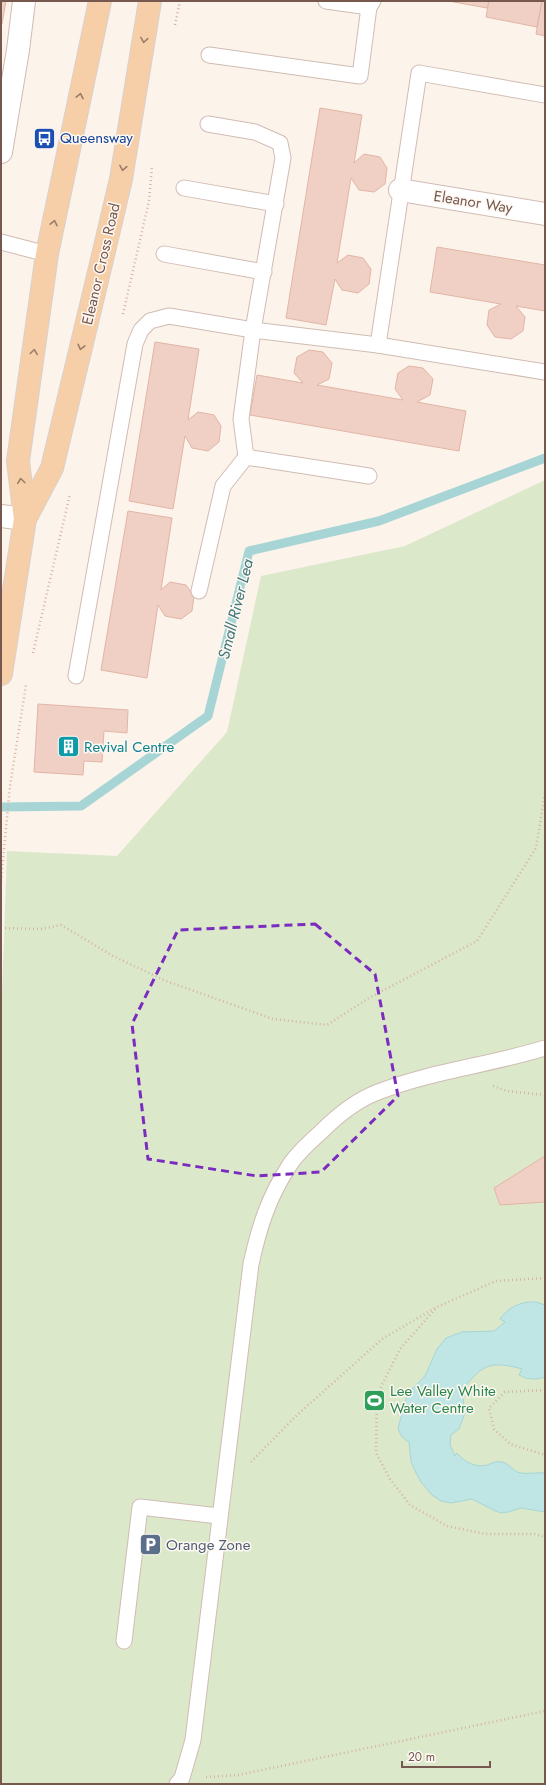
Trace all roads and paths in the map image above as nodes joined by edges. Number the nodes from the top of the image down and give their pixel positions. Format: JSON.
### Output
{"nodes":[{"id":1,"x":24,"y":1,"type":"edge"},
{"id":2,"x":100,"y":1,"type":"edge"},
{"id":3,"x":150,"y":1,"type":"edge"},
{"id":4,"x":326,"y":1,"type":"edge"},
{"id":5,"x":371,"y":4,"type":"edge"},
{"id":6,"x":209,"y":55,"type":"dead end"},
{"id":7,"x":7,"y":84,"type":"edge"},
{"id":8,"x":545,"y":95,"type":"edge"},
{"id":9,"x":208,"y":124,"type":"dead end"},
{"id":10,"x":1,"y":152,"type":"edge"},
{"id":11,"x":184,"y":188,"type":"dead end"},
{"id":12,"x":400,"y":190,"type":"junction"},
{"id":13,"x":276,"y":204,"type":"junction"},
{"id":14,"x":545,"y":214,"type":"edge"},
{"id":15,"x":1,"y":242,"type":"edge"},
{"id":16,"x":47,"y":254,"type":"junction"},
{"id":17,"x":164,"y":254,"type":"dead end"},
{"id":18,"x":264,"y":272,"type":"junction"},
{"id":19,"x":253,"y":330,"type":"junction"},
{"id":20,"x":378,"y":345,"type":"junction"},
{"id":21,"x":545,"y":372,"type":"edge"},
{"id":22,"x":246,"y":456,"type":"junction"},
{"id":23,"x":369,"y":476,"type":"dead end"},
{"id":24,"x":1,"y":516,"type":"edge"},
{"id":25,"x":25,"y":519,"type":"junction"},
{"id":26,"x":199,"y":591,"type":"dead end"},
{"id":27,"x":1,"y":674,"type":"edge"},
{"id":28,"x":76,"y":676,"type":"dead end"},
{"id":29,"x":10,"y":786,"type":"dead end"},
{"id":30,"x":545,"y":793,"type":"edge"},
{"id":31,"x":1,"y":881,"type":"edge"},
{"id":32,"x":1,"y":928,"type":"edge"},
{"id":33,"x":545,"y":1048,"type":"edge"},
{"id":34,"x":474,"y":1065,"type":"junction"},
{"id":35,"x":545,"y":1095,"type":"edge"},
{"id":36,"x":545,"y":1278,"type":"edge"},
{"id":37,"x":437,"y":1307,"type":"junction"},
{"id":38,"x":545,"y":1390,"type":"edge"},
{"id":39,"x":545,"y":1455,"type":"edge"},
{"id":40,"x":223,"y":1480,"type":"junction"},
{"id":41,"x":219,"y":1516,"type":"junction"},
{"id":42,"x":545,"y":1537,"type":"edge"},
{"id":43,"x":124,"y":1640,"type":"dead end"},
{"id":44,"x":545,"y":1712,"type":"edge"},
{"id":45,"x":183,"y":1782,"type":"edge"}],
"edges":[{"from":1,"to":7,"type":"street"},
{"from":16,"to":2,"type":"main road","name":"Eleanor Cross Road","one_way":true},
{"from":3,"to":25,"type":"main road","name":"Eleanor Cross Road","one_way":true},
{"from":4,"to":5,"type":"lane"},
{"from":5,"to":6,"type":"lane"},
{"from":7,"to":10,"type":"street"},
{"from":8,"to":12,"type":"lane"},
{"from":9,"to":13,"type":"lane"},
{"from":11,"to":13,"type":"lane"},
{"from":12,"to":14,"type":"street","name":"Eleanor Way"},
{"from":12,"to":20,"type":"lane"},
{"from":13,"to":18,"type":"lane"},
{"from":15,"to":16,"type":"lane"},
{"from":25,"to":16,"type":"main road","name":"Eleanor Cross Road","one_way":true},
{"from":17,"to":18,"type":"lane"},
{"from":18,"to":19,"type":"lane"},
{"from":19,"to":20,"type":"lane"},
{"from":19,"to":22,"type":"lane"},
{"from":19,"to":28,"type":"lane"},
{"from":20,"to":21,"type":"lane"},
{"from":22,"to":23,"type":"lane"},
{"from":22,"to":26,"type":"lane"},
{"from":24,"to":25,"type":"street"},
{"from":25,"to":27,"type":"main road","name":"Eleanor Cross Road"},
{"from":29,"to":31,"type":"path"},
{"from":30,"to":32,"type":"path"},
{"from":33,"to":34,"type":"lane"},
{"from":34,"to":35,"type":"path"},
{"from":34,"to":40,"type":"lane"},
{"from":36,"to":37,"type":"path"},
{"from":37,"to":40,"type":"path"},
{"from":37,"to":42,"type":"path"},
{"from":38,"to":39,"type":"path"},
{"from":40,"to":41,"type":"lane"},
{"from":41,"to":43,"type":"lane"},
{"from":41,"to":45,"type":"lane"},
{"from":44,"to":45,"type":"path"}]}
